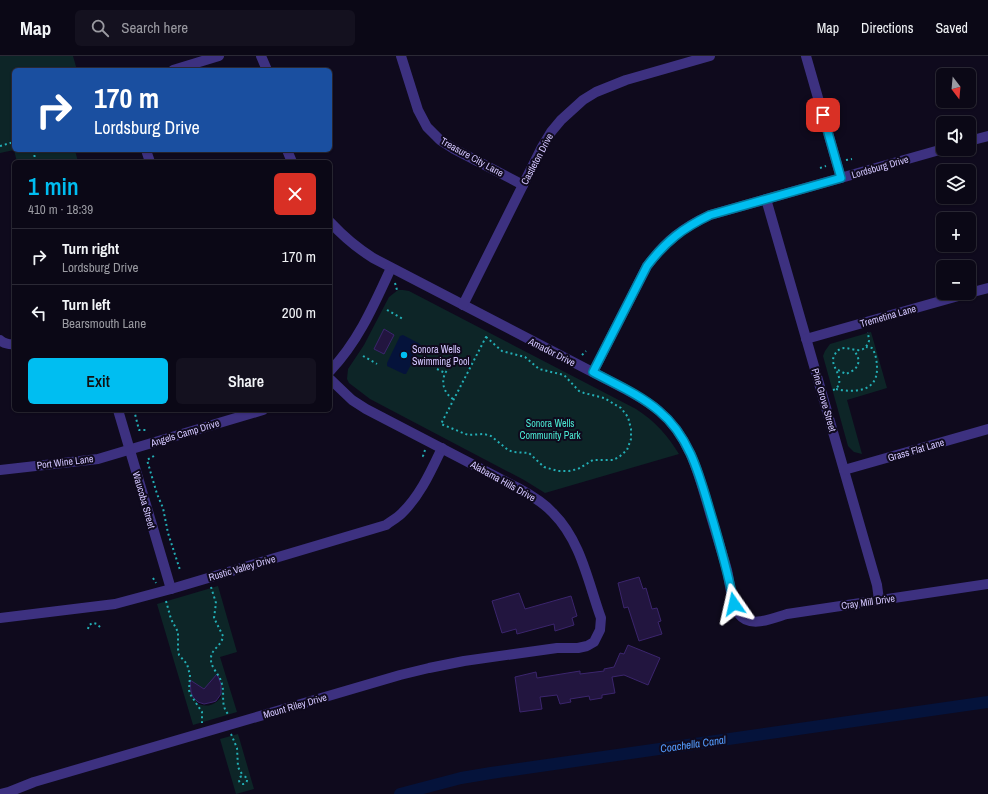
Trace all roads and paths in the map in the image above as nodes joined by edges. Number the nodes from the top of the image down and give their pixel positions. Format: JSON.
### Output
{"nodes":[{"id":1,"x":219,"y":56,"type":"edge"},
{"id":2,"x":261,"y":56,"type":"edge"},
{"id":3,"x":401,"y":56,"type":"edge"},
{"id":4,"x":710,"y":56,"type":"edge"},
{"id":5,"x":806,"y":56,"type":"edge"},
{"id":6,"x":180,"y":68,"type":"edge"},
{"id":7,"x":266,"y":68,"type":"edge"},
{"id":8,"x":988,"y":136,"type":"edge"},
{"id":9,"x":976,"y":139,"type":"edge"},
{"id":10,"x":12,"y":143,"type":"edge"},
{"id":11,"x":0,"y":146,"type":"edge"},
{"id":12,"x":936,"y":151,"type":"edge"},
{"id":13,"x":841,"y":178,"type":"junction"},
{"id":14,"x":523,"y":185,"type":"junction"},
{"id":15,"x":766,"y":200,"type":"junction"},
{"id":16,"x":332,"y":224,"type":"edge"},
{"id":17,"x":392,"y":268,"type":"junction"},
{"id":18,"x":988,"y":288,"type":"edge"},
{"id":19,"x":976,"y":291,"type":"edge"},
{"id":20,"x":944,"y":300,"type":"edge"},
{"id":21,"x":463,"y":305,"type":"junction"},
{"id":22,"x":386,"y":310,"type":"dead end"},
{"id":23,"x":403,"y":319,"type":"dead end"},
{"id":24,"x":868,"y":332,"type":"dead end"},
{"id":25,"x":806,"y":339,"type":"junction"},
{"id":26,"x":1,"y":341,"type":"edge"},
{"id":27,"x":12,"y":345,"type":"edge"},
{"id":28,"x":866,"y":346,"type":"junction"},
{"id":29,"x":854,"y":350,"type":"junction"},
{"id":30,"x":363,"y":356,"type":"dead end"},
{"id":31,"x":377,"y":364,"type":"dead end"},
{"id":32,"x":471,"y":365,"type":"junction"},
{"id":33,"x":332,"y":369,"type":"edge"},
{"id":34,"x":437,"y":369,"type":"dead end"},
{"id":35,"x":837,"y":370,"type":"junction"},
{"id":36,"x":593,"y":372,"type":"junction"},
{"id":37,"x":445,"y":373,"type":"junction"},
{"id":38,"x":332,"y":381,"type":"edge"},
{"id":39,"x":836,"y":389,"type":"junction"},
{"id":40,"x":832,"y":391,"type":"dead end"},
{"id":41,"x":454,"y":399,"type":"junction"},
{"id":42,"x":119,"y":412,"type":"edge"},
{"id":43,"x":134,"y":412,"type":"edge"},
{"id":44,"x":256,"y":412,"type":"edge"},
{"id":45,"x":988,"y":429,"type":"edge"},
{"id":46,"x":146,"y":430,"type":"dead end"},
{"id":47,"x":442,"y":448,"type":"junction"},
{"id":48,"x":130,"y":450,"type":"junction"},
{"id":49,"x":154,"y":456,"type":"dead end"},
{"id":50,"x":0,"y":470,"type":"edge"},
{"id":51,"x":844,"y":470,"type":"junction"},
{"id":52,"x":180,"y":570,"type":"dead end"},
{"id":53,"x":988,"y":584,"type":"edge"},
{"id":54,"x":212,"y":588,"type":"dead end"},
{"id":55,"x":170,"y":589,"type":"junction"},
{"id":56,"x":879,"y":600,"type":"junction"},
{"id":57,"x":166,"y":602,"type":"dead end"},
{"id":58,"x":0,"y":618,"type":"edge"},
{"id":59,"x":748,"y":621,"type":"joint"},
{"id":60,"x":100,"y":627,"type":"dead end"},
{"id":61,"x":88,"y":629,"type":"dead end"},
{"id":62,"x":594,"y":642,"type":"joint"},
{"id":63,"x":228,"y":714,"type":"dead end"},
{"id":64,"x":202,"y":722,"type":"dead end"},
{"id":65,"x":232,"y":736,"type":"dead end"},
{"id":66,"x":243,"y":776,"type":"dead end"},
{"id":67,"x":0,"y":794,"type":"edge"}],
"edges":[{"from":1,"to":6,"type":"street"},
{"from":2,"to":7,"type":"street"},
{"from":3,"to":14,"type":"street","name":"Treasure City Lane"},
{"from":4,"to":14,"type":"street","name":"Castleton Drive"},
{"from":5,"to":13,"type":"street"},
{"from":8,"to":9,"type":"street"},
{"from":10,"to":11,"type":"path"},
{"from":12,"to":13,"type":"street","name":"Lordsburg Drive"},
{"from":13,"to":15,"type":"street","name":"Lordsburg Drive"},
{"from":14,"to":21,"type":"street","name":"Castleton Drive"},
{"from":15,"to":25,"type":"street","name":"Pine Grove Street"},
{"from":15,"to":36,"type":"street","name":"Lordsburg Drive"},
{"from":16,"to":17,"type":"street","name":"Amador Drive"},
{"from":17,"to":21,"type":"street","name":"Amador Drive"},
{"from":17,"to":33,"type":"street"},
{"from":18,"to":19,"type":"street","name":"Tremetina Lane"},
{"from":20,"to":25,"type":"street","name":"Tremetina Lane"},
{"from":21,"to":36,"type":"street","name":"Amador Drive"},
{"from":22,"to":23,"type":"path"},
{"from":24,"to":28,"type":"path"},
{"from":25,"to":51,"type":"street","name":"Pine Grove Street"},
{"from":26,"to":27,"type":"street"},
{"from":28,"to":29,"type":"path"},
{"from":28,"to":39,"type":"path"},
{"from":29,"to":35,"type":"path"},
{"from":29,"to":35,"type":"path"},
{"from":30,"to":31,"type":"path"},
{"from":32,"to":37,"type":"path"},
{"from":32,"to":41,"type":"path"},
{"from":32,"to":41,"type":"path"},
{"from":34,"to":37,"type":"path"},
{"from":35,"to":39,"type":"path"},
{"from":36,"to":59,"type":"street","name":"Amador Drive"},
{"from":37,"to":41,"type":"path"},
{"from":38,"to":47,"type":"street","name":"Alabama Hills Drive"},
{"from":39,"to":40,"type":"path"},
{"from":42,"to":48,"type":"street","name":"Waucoba Street"},
{"from":43,"to":46,"type":"path"},
{"from":44,"to":48,"type":"street","name":"Angels Camp Drive"},
{"from":45,"to":51,"type":"street","name":"Grass Flat Lane"},
{"from":47,"to":55,"type":"street","name":"Rustic Valley Drive"},
{"from":47,"to":62,"type":"street","name":"Alabama Hills Drive"},
{"from":48,"to":50,"type":"street","name":"Port Wine Lane"},
{"from":48,"to":55,"type":"street","name":"Waucoba Street"},
{"from":49,"to":52,"type":"path"},
{"from":51,"to":56,"type":"street","name":"Pine Grove Street"},
{"from":53,"to":56,"type":"street","name":"Cray Mill Drive"},
{"from":54,"to":63,"type":"path"},
{"from":55,"to":58,"type":"street","name":"Rustic Valley Drive"},
{"from":56,"to":59,"type":"street","name":"Cray Mill Drive"},
{"from":57,"to":64,"type":"path"},
{"from":60,"to":61,"type":"path"},
{"from":62,"to":67,"type":"street","name":"Mount Riley Drive"},
{"from":65,"to":66,"type":"path"}]}
